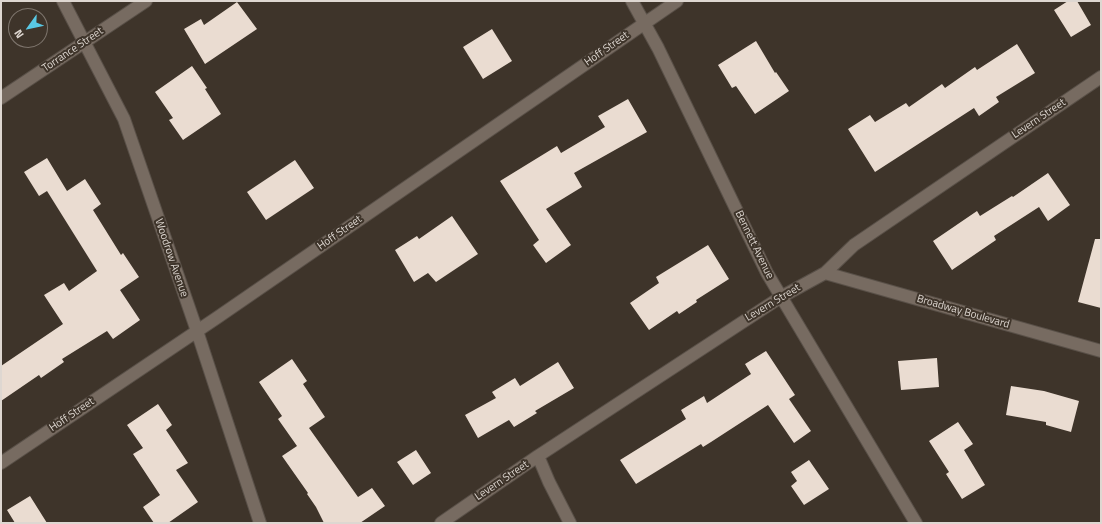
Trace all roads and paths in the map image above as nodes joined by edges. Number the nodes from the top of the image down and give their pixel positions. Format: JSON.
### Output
{"nodes":[{"id":1,"x":63,"y":1,"type":"edge"},
{"id":2,"x":146,"y":1,"type":"edge"},
{"id":3,"x":632,"y":1,"type":"edge"},
{"id":4,"x":677,"y":1,"type":"edge"},
{"id":5,"x":645,"y":23,"type":"junction"},
{"id":6,"x":84,"y":42,"type":"junction"},
{"id":7,"x":1101,"y":77,"type":"edge"},
{"id":8,"x":1,"y":98,"type":"edge"},
{"id":9,"x":824,"y":273,"type":"junction"},
{"id":10,"x":781,"y":297,"type":"junction"},
{"id":11,"x":197,"y":331,"type":"junction"},
{"id":12,"x":1101,"y":351,"type":"edge"},
{"id":13,"x":538,"y":456,"type":"junction"},
{"id":14,"x":1,"y":463,"type":"edge"},
{"id":15,"x":260,"y":523,"type":"edge"},
{"id":16,"x":441,"y":523,"type":"edge"},
{"id":17,"x":570,"y":523,"type":"edge"},
{"id":18,"x":916,"y":523,"type":"edge"}],
"edges":[{"from":1,"to":6,"type":"street","name":"Woodrow Avenue"},
{"from":2,"to":6,"type":"street","name":"Torrance Street"},
{"from":3,"to":5,"type":"street","name":"Bennett Avenue"},
{"from":4,"to":5,"type":"street","name":"Hoff Street"},
{"from":5,"to":10,"type":"street","name":"Bennett Avenue"},
{"from":5,"to":11,"type":"street","name":"Hoff Street"},
{"from":6,"to":8,"type":"street","name":"Torrance Street"},
{"from":6,"to":11,"type":"street","name":"Woodrow Avenue"},
{"from":7,"to":9,"type":"street","name":"Levern Street"},
{"from":9,"to":10,"type":"street","name":"Levern Street"},
{"from":9,"to":12,"type":"street","name":"Broadway Boulevard"},
{"from":10,"to":13,"type":"street","name":"Levern Street"},
{"from":10,"to":18,"type":"street","name":"Bennett Avenue"},
{"from":11,"to":14,"type":"street","name":"Hoff Street"},
{"from":11,"to":15,"type":"street","name":"Woodrow Avenue"},
{"from":13,"to":16,"type":"street","name":"Levern Street"},
{"from":13,"to":17,"type":"street"}]}
